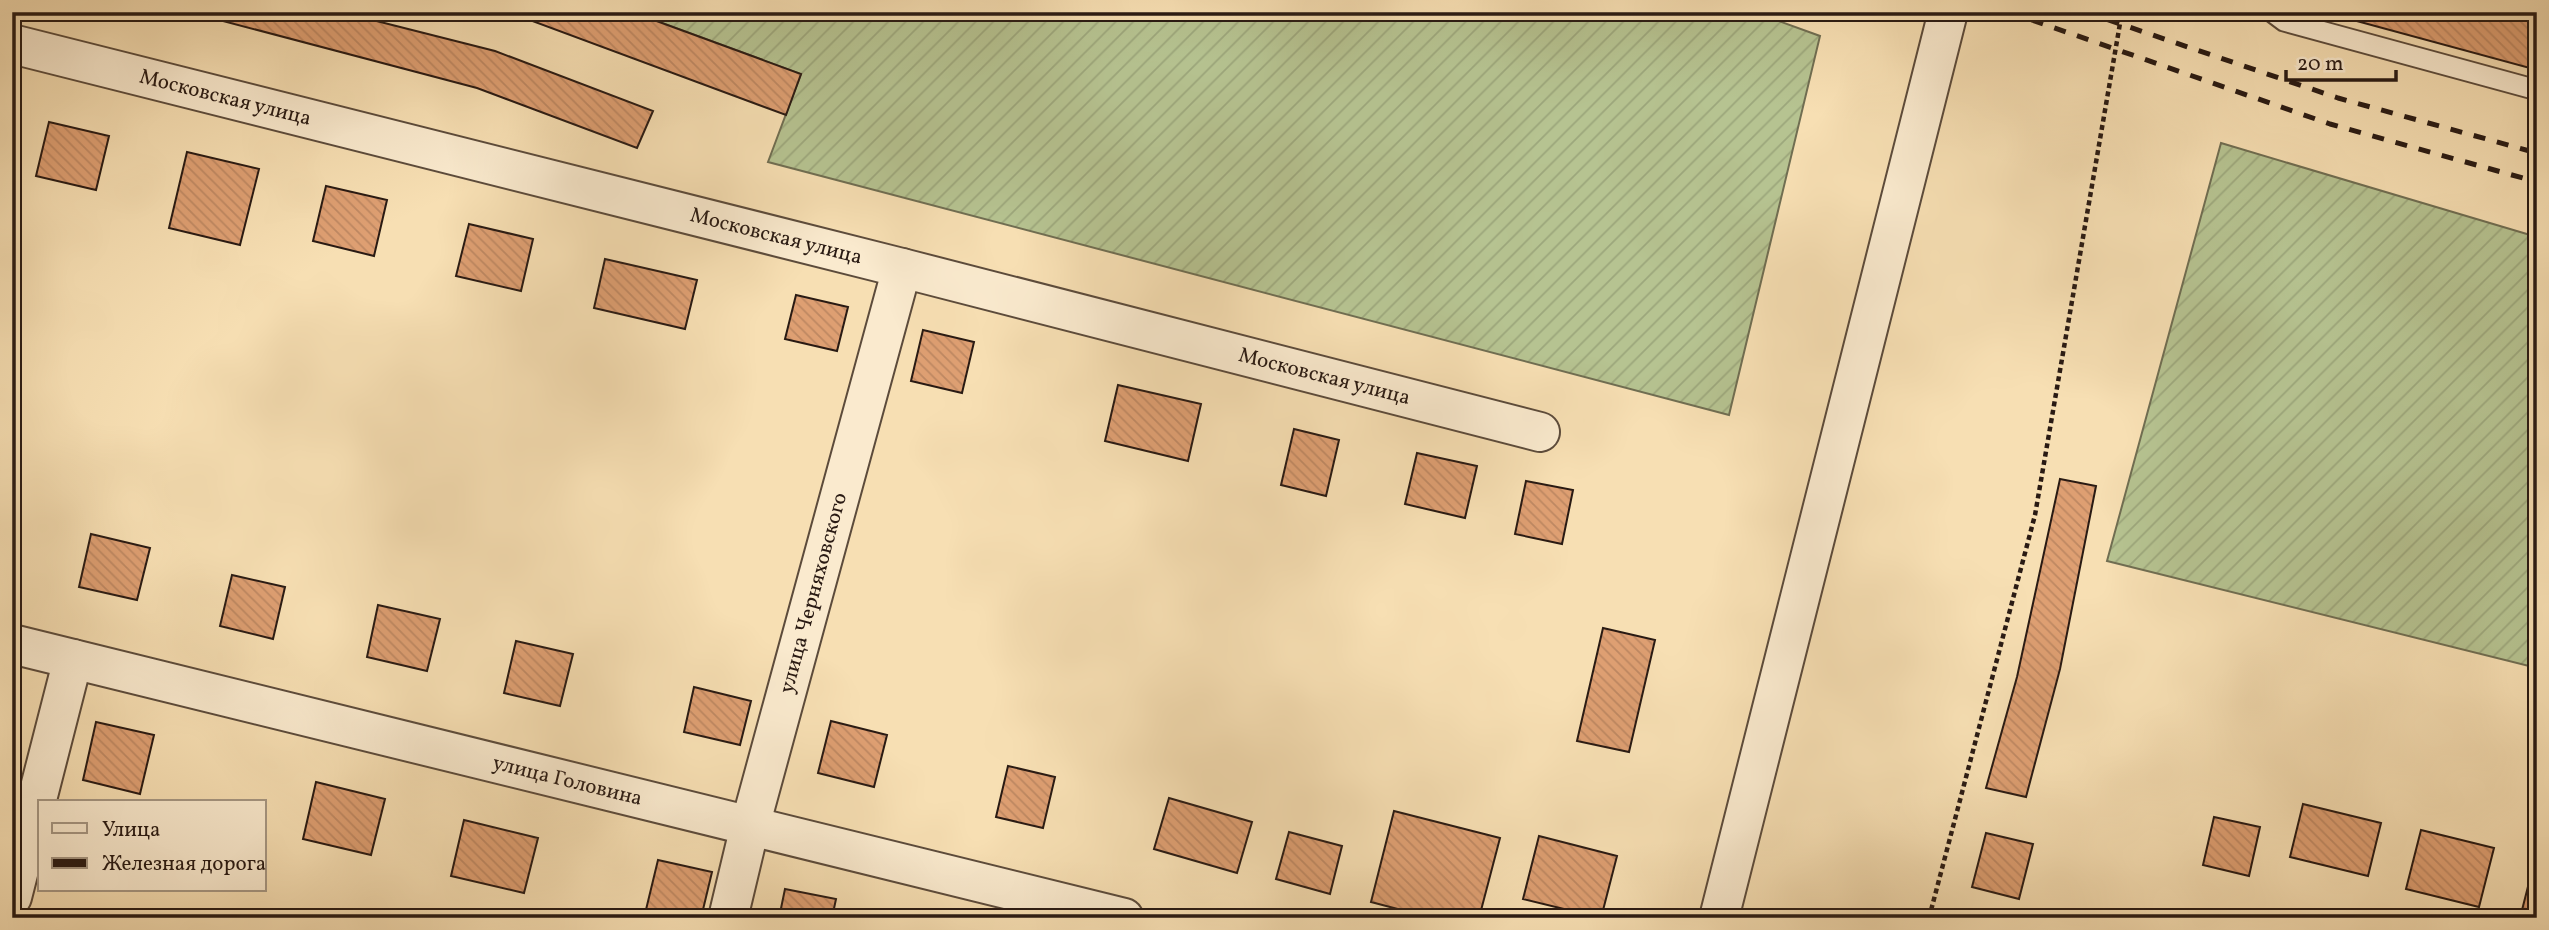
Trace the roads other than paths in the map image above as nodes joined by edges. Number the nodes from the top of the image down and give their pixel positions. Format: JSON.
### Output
{"nodes":[{"id":1,"x":1948,"y":12,"type":"edge"},
{"id":2,"x":2272,"y":12,"type":"edge"},
{"id":3,"x":12,"y":44,"type":"edge"},
{"id":4,"x":2537,"y":90,"type":"edge"},
{"id":5,"x":902,"y":268,"type":"junction"},
{"id":6,"x":1540,"y":432,"type":"dead end"},
{"id":7,"x":12,"y":644,"type":"edge"},
{"id":8,"x":73,"y":659,"type":"junction"},
{"id":9,"x":750,"y":826,"type":"junction"},
{"id":10,"x":12,"y":897,"type":"edge"},
{"id":11,"x":728,"y":918,"type":"edge"},
{"id":12,"x":1124,"y":918,"type":"edge"},
{"id":13,"x":1719,"y":918,"type":"edge"}],
"edges":[{"from":1,"to":13,"type":"street"},
{"from":2,"to":4,"type":"lane"},
{"from":3,"to":5,"type":"street","name":"Московская улица"},
{"from":5,"to":6,"type":"street","name":"Московская улица"},
{"from":5,"to":9,"type":"street","name":"улица Черняховского"},
{"from":7,"to":8,"type":"street","name":"улица Головина"},
{"from":8,"to":9,"type":"street","name":"улица Головина"},
{"from":8,"to":10,"type":"street"},
{"from":9,"to":11,"type":"street","name":"улица Черняховского"},
{"from":9,"to":12,"type":"street","name":"улица Головина"}]}
